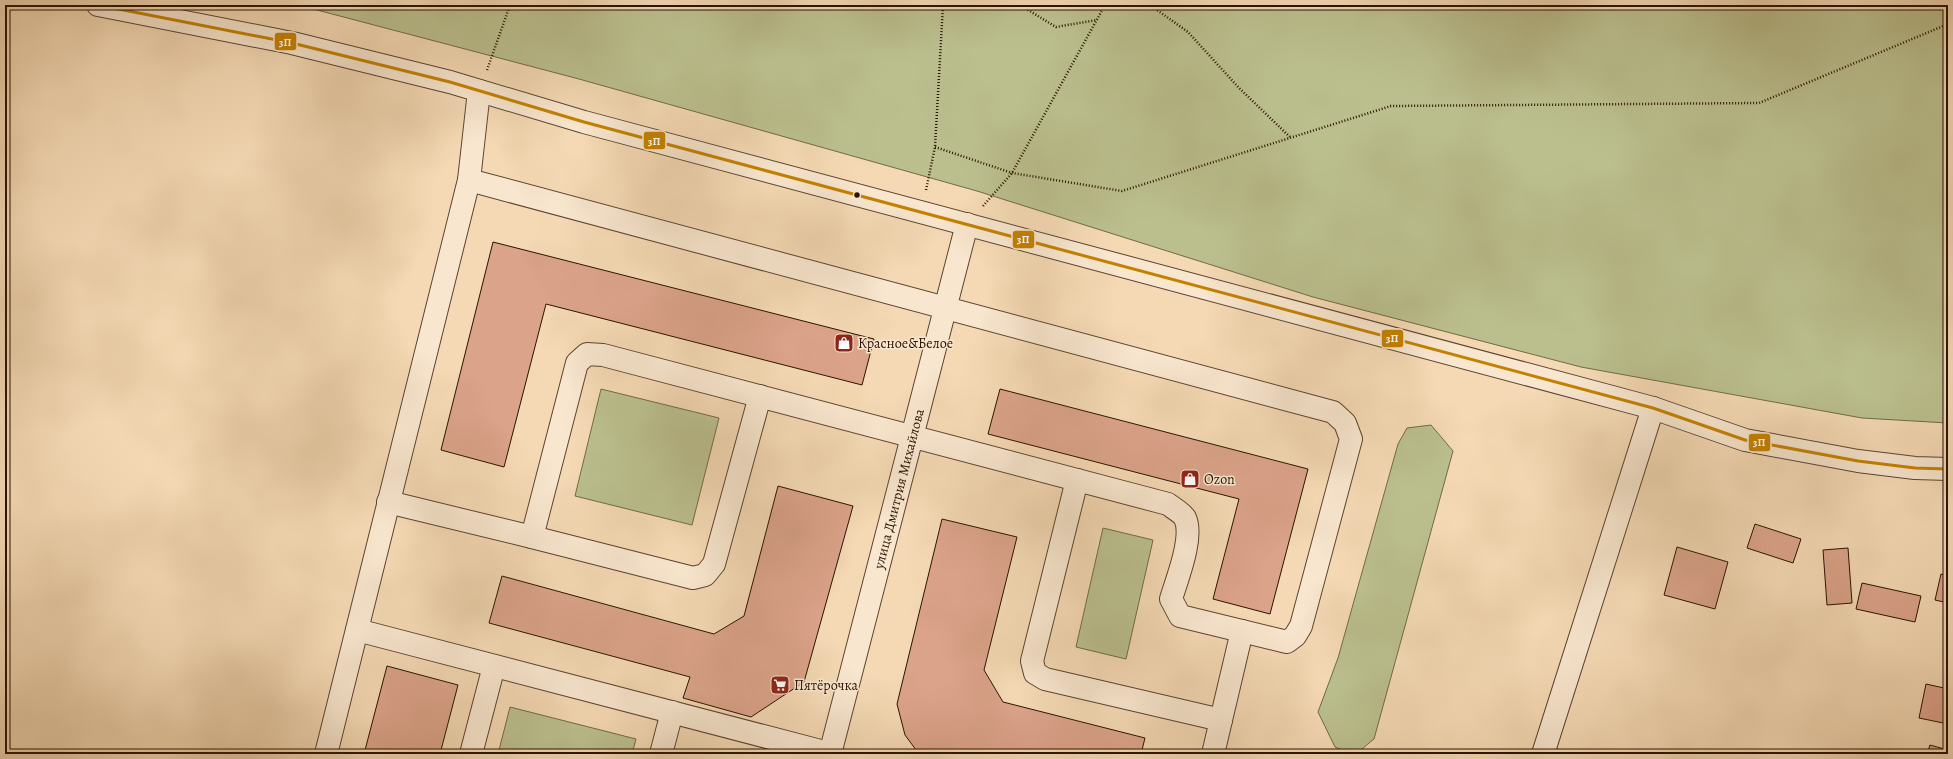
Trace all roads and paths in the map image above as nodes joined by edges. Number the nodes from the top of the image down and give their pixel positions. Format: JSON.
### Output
{"nodes":[{"id":1,"x":98,"y":5,"type":"edge"},
{"id":2,"x":510,"y":5,"type":"edge"},
{"id":3,"x":943,"y":5,"type":"edge"},
{"id":4,"x":1020,"y":5,"type":"edge"},
{"id":5,"x":1105,"y":5,"type":"edge"},
{"id":6,"x":1150,"y":5,"type":"edge"},
{"id":7,"x":1097,"y":20,"type":"junction"},
{"id":8,"x":1948,"y":24,"type":"edge"},
{"id":9,"x":479,"y":91,"type":"junction"},
{"id":10,"x":1291,"y":138,"type":"junction"},
{"id":11,"x":935,"y":147,"type":"junction"},
{"id":12,"x":1012,"y":173,"type":"junction"},
{"id":13,"x":469,"y":180,"type":"junction"},
{"id":14,"x":922,"y":212,"type":"junction"},
{"id":15,"x":967,"y":224,"type":"junction"},
{"id":16,"x":945,"y":308,"type":"junction"},
{"id":17,"x":760,"y":396,"type":"junction"},
{"id":18,"x":1653,"y":408,"type":"junction"},
{"id":19,"x":912,"y":436,"type":"junction"},
{"id":20,"x":1948,"y":469,"type":"edge"},
{"id":21,"x":1077,"y":480,"type":"junction"},
{"id":22,"x":388,"y":502,"type":"junction"},
{"id":23,"x":532,"y":537,"type":"junction"},
{"id":24,"x":356,"y":630,"type":"junction"},
{"id":25,"x":1242,"y":631,"type":"junction"},
{"id":26,"x":494,"y":666,"type":"junction"},
{"id":27,"x":672,"y":712,"type":"junction"},
{"id":28,"x":1221,"y":720,"type":"junction"},
{"id":29,"x":326,"y":754,"type":"edge"},
{"id":30,"x":472,"y":754,"type":"edge"},
{"id":31,"x":660,"y":754,"type":"edge"},
{"id":32,"x":831,"y":754,"type":"edge"},
{"id":33,"x":1213,"y":754,"type":"edge"},
{"id":34,"x":1543,"y":754,"type":"edge"}],
"edges":[{"from":1,"to":9,"type":"street"},
{"from":2,"to":9,"type":"path"},
{"from":3,"to":11,"type":"path"},
{"from":4,"to":7,"type":"path"},
{"from":5,"to":7,"type":"path"},
{"from":6,"to":10,"type":"path"},
{"from":7,"to":12,"type":"path"},
{"from":8,"to":10,"type":"path"},
{"from":9,"to":13,"type":"street"},
{"from":9,"to":14,"type":"street"},
{"from":10,"to":12,"type":"path"},
{"from":11,"to":12,"type":"path"},
{"from":11,"to":14,"type":"path"},
{"from":12,"to":15,"type":"path"},
{"from":13,"to":16,"type":"street"},
{"from":13,"to":22,"type":"street"},
{"from":14,"to":15,"type":"street"},
{"from":15,"to":16,"type":"street","name":"улица Дмитрия Михайлова"},
{"from":15,"to":18,"type":"street"},
{"from":16,"to":19,"type":"street","name":"улица Дмитрия Михайлова"},
{"from":16,"to":25,"type":"street"},
{"from":17,"to":19,"type":"street"},
{"from":17,"to":23,"type":"street"},
{"from":17,"to":23,"type":"street"},
{"from":18,"to":20,"type":"street"},
{"from":18,"to":34,"type":"street"},
{"from":19,"to":21,"type":"street"},
{"from":19,"to":32,"type":"street","name":"улица Дмитрия Михайлова"},
{"from":21,"to":25,"type":"street"},
{"from":21,"to":28,"type":"street"},
{"from":22,"to":23,"type":"street"},
{"from":22,"to":24,"type":"street"},
{"from":24,"to":26,"type":"street"},
{"from":24,"to":29,"type":"street"},
{"from":25,"to":28,"type":"street"},
{"from":26,"to":27,"type":"street"},
{"from":26,"to":30,"type":"street"},
{"from":27,"to":31,"type":"street"},
{"from":27,"to":32,"type":"street"},
{"from":28,"to":33,"type":"street"}]}
